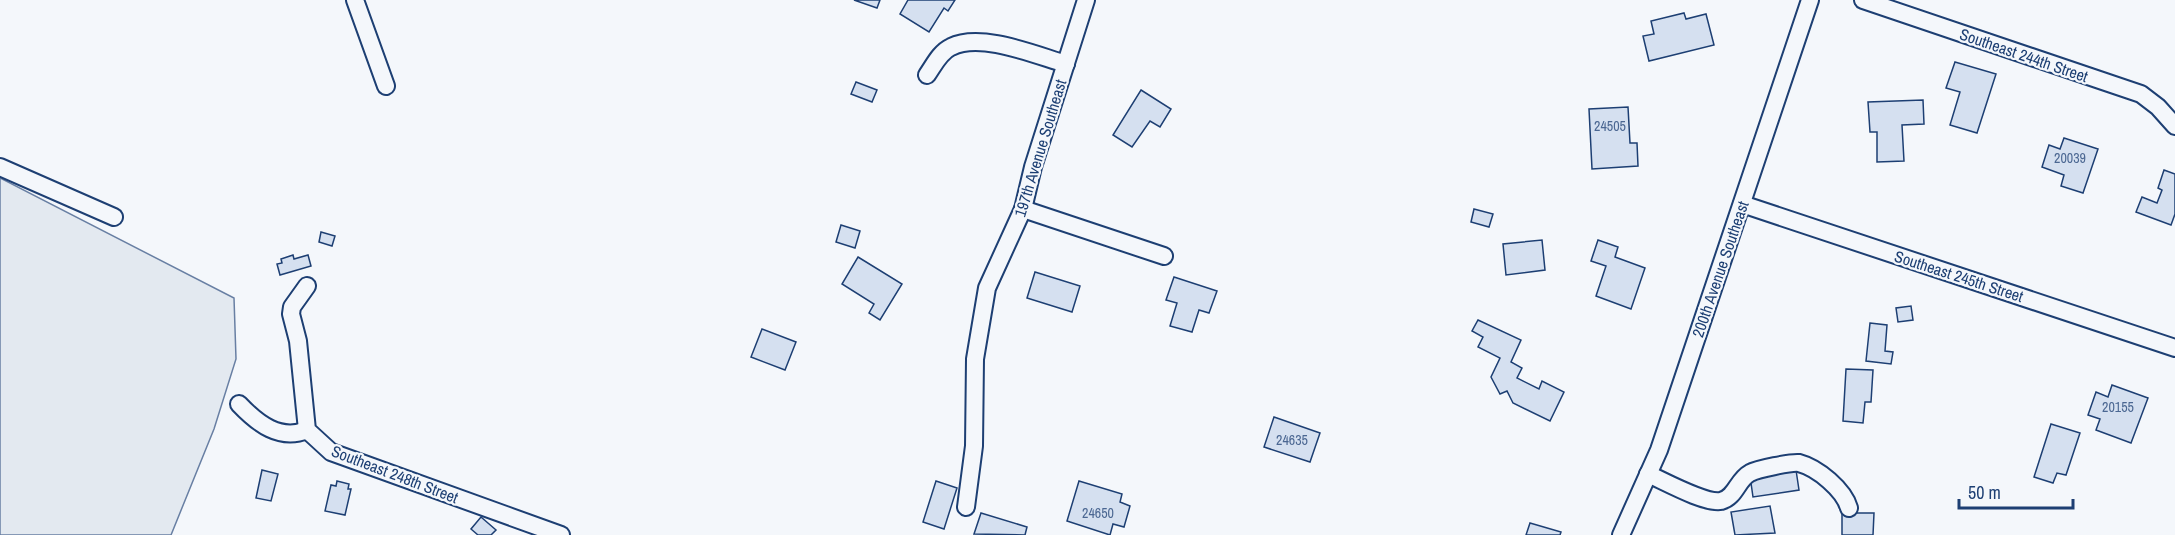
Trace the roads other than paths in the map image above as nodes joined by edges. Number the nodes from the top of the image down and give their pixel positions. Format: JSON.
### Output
{"nodes":[{"id":1,"x":355,"y":0,"type":"edge"},
{"id":2,"x":1086,"y":0,"type":"edge"},
{"id":3,"x":1810,"y":0,"type":"edge"},
{"id":4,"x":1863,"y":0,"type":"edge"},
{"id":5,"x":1066,"y":64,"type":"junction"},
{"id":6,"x":927,"y":75,"type":"dead end"},
{"id":7,"x":386,"y":86,"type":"dead end"},
{"id":8,"x":2175,"y":126,"type":"edge"},
{"id":9,"x":0,"y":167,"type":"edge"},
{"id":10,"x":1742,"y":204,"type":"junction"},
{"id":11,"x":1023,"y":209,"type":"junction"},
{"id":12,"x":114,"y":217,"type":"dead end"},
{"id":13,"x":1164,"y":256,"type":"dead end"},
{"id":14,"x":308,"y":286,"type":"dead end"},
{"id":15,"x":2175,"y":348,"type":"edge"},
{"id":16,"x":239,"y":404,"type":"dead end"},
{"id":17,"x":307,"y":430,"type":"junction"},
{"id":18,"x":1648,"y":474,"type":"junction"},
{"id":19,"x":966,"y":507,"type":"dead end"},
{"id":20,"x":1849,"y":508,"type":"dead end"},
{"id":21,"x":561,"y":535,"type":"edge"},
{"id":22,"x":1621,"y":535,"type":"edge"}],
"edges":[{"from":1,"to":7,"type":"street"},
{"from":2,"to":5,"type":"street","name":"197th Avenue Southeast"},
{"from":3,"to":10,"type":"street","name":"200th Avenue Southeast"},
{"from":4,"to":8,"type":"street","name":"Southeast 244th Street"},
{"from":5,"to":6,"type":"street"},
{"from":5,"to":11,"type":"street","name":"197th Avenue Southeast"},
{"from":9,"to":12,"type":"street"},
{"from":10,"to":15,"type":"street","name":"Southeast 245th Street"},
{"from":10,"to":18,"type":"street","name":"200th Avenue Southeast"},
{"from":11,"to":13,"type":"street"},
{"from":11,"to":19,"type":"street","name":"197th Avenue Southeast"},
{"from":14,"to":17,"type":"street"},
{"from":16,"to":17,"type":"street"},
{"from":17,"to":21,"type":"street","name":"Southeast 248th Street"},
{"from":18,"to":20,"type":"street"},
{"from":18,"to":22,"type":"street","name":"200th Avenue Southeast"}]}
